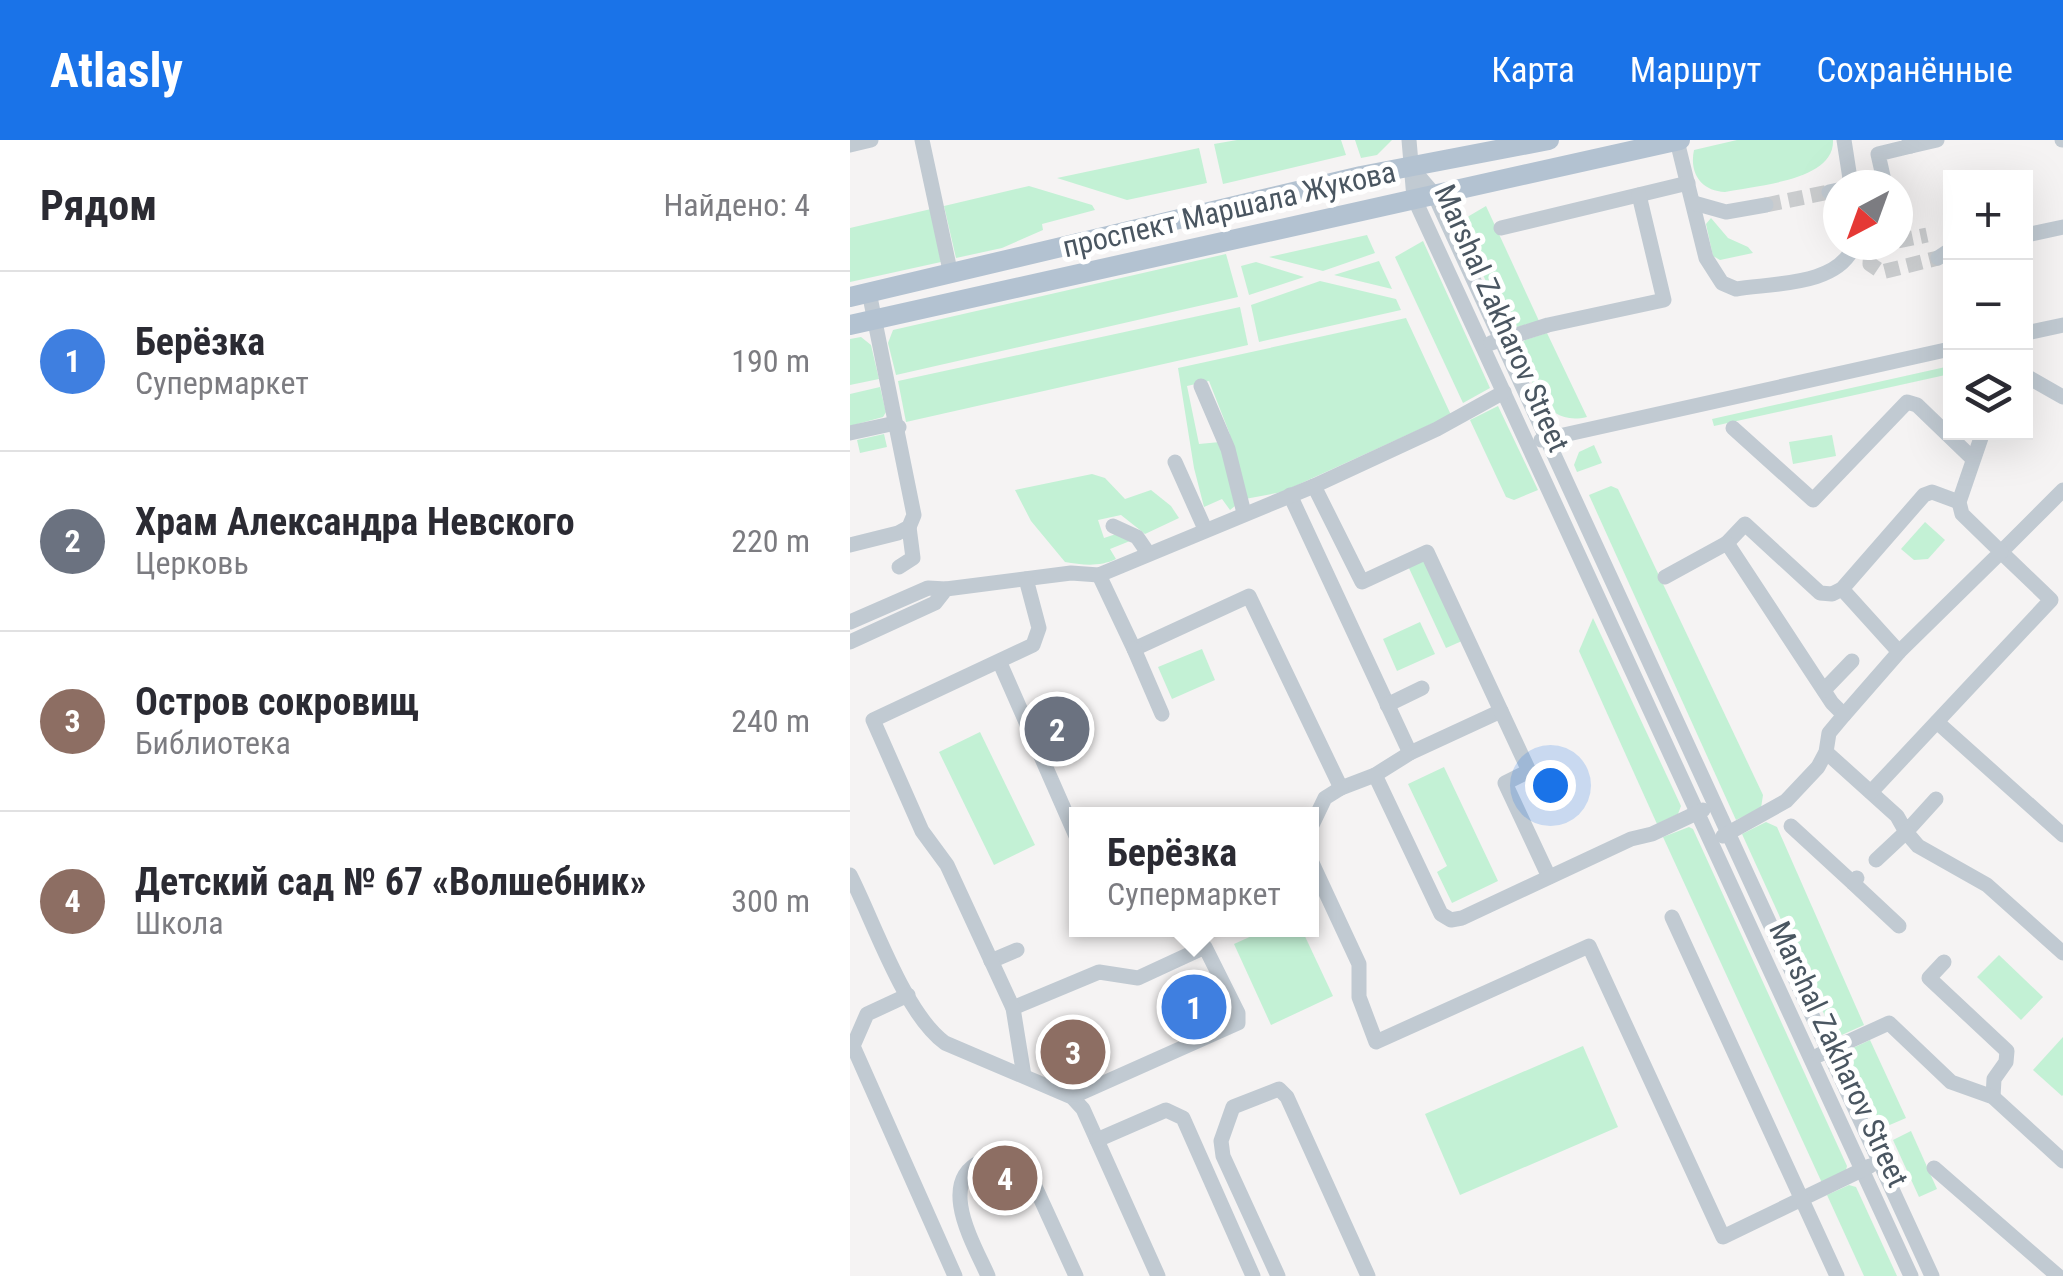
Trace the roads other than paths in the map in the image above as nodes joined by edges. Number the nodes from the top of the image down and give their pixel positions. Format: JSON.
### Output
{"nodes":[{"id":1,"x":871,"y":140,"type":"edge"},
{"id":2,"x":922,"y":140,"type":"edge"},
{"id":3,"x":1409,"y":140,"type":"edge"},
{"id":4,"x":1549,"y":140,"type":"edge"},
{"id":5,"x":1678,"y":140,"type":"edge"},
{"id":6,"x":1844,"y":140,"type":"edge"},
{"id":7,"x":1921,"y":142,"type":"edge"},
{"id":8,"x":850,"y":145,"type":"edge"},
{"id":9,"x":1411,"y":167,"type":"junction"},
{"id":10,"x":1849,"y":170,"type":"edge"},
{"id":11,"x":1881,"y":170,"type":"edge"},
{"id":12,"x":1688,"y":183,"type":"junction"},
{"id":13,"x":1639,"y":195,"type":"junction"},
{"id":14,"x":1424,"y":196,"type":"junction"},
{"id":15,"x":1694,"y":203,"type":"junction"},
{"id":16,"x":1766,"y":205,"type":"tunnel mouth"},
{"id":17,"x":1501,"y":228,"type":"dead end"},
{"id":18,"x":2063,"y":228,"type":"edge"},
{"id":19,"x":2033,"y":234,"type":"edge"},
{"id":20,"x":1844,"y":260,"type":"edge"},
{"id":21,"x":951,"y":275,"type":"junction"},
{"id":22,"x":860,"y":295,"type":"edge"},
{"id":23,"x":876,"y":319,"type":"junction"},
{"id":24,"x":2063,"y":324,"type":"edge"},
{"id":25,"x":850,"y":325,"type":"edge"},
{"id":26,"x":2033,"y":331,"type":"edge"},
{"id":27,"x":1500,"y":339,"type":"junction"},
{"id":28,"x":1483,"y":347,"type":"junction"},
{"id":29,"x":1946,"y":350,"type":"edge"},
{"id":30,"x":2033,"y":380,"type":"edge"},
{"id":31,"x":1201,"y":386,"type":"dead end"},
{"id":32,"x":1504,"y":392,"type":"junction"},
{"id":33,"x":2063,"y":397,"type":"edge"},
{"id":34,"x":898,"y":427,"type":"junction"},
{"id":35,"x":1733,"y":428,"type":"dead end"},
{"id":36,"x":850,"y":434,"type":"edge"},
{"id":37,"x":1546,"y":439,"type":"junction"},
{"id":38,"x":1980,"y":440,"type":"edge"},
{"id":39,"x":1527,"y":443,"type":"junction"},
{"id":40,"x":1972,"y":458,"type":"junction"},
{"id":41,"x":1176,"y":462,"type":"dead end"},
{"id":42,"x":1314,"y":486,"type":"junction"},
{"id":43,"x":2063,"y":490,"type":"edge"},
{"id":44,"x":1290,"y":496,"type":"junction"},
{"id":45,"x":1959,"y":502,"type":"junction"},
{"id":46,"x":1244,"y":513,"type":"junction"},
{"id":47,"x":1113,"y":526,"type":"dead end"},
{"id":48,"x":909,"y":527,"type":"junction"},
{"id":49,"x":1206,"y":530,"type":"junction"},
{"id":50,"x":1727,"y":543,"type":"junction"},
{"id":51,"x":850,"y":544,"type":"edge"},
{"id":52,"x":2001,"y":552,"type":"junction"},
{"id":53,"x":1148,"y":553,"type":"junction"},
{"id":54,"x":899,"y":567,"type":"dead end"},
{"id":55,"x":1100,"y":575,"type":"junction"},
{"id":56,"x":1665,"y":577,"type":"dead end"},
{"id":57,"x":1026,"y":579,"type":"junction"},
{"id":58,"x":946,"y":589,"type":"junction"},
{"id":59,"x":1842,"y":590,"type":"junction"},
{"id":60,"x":850,"y":622,"type":"edge"},
{"id":61,"x":850,"y":642,"type":"edge"},
{"id":62,"x":1134,"y":649,"type":"junction"},
{"id":63,"x":1899,"y":652,"type":"junction"},
{"id":64,"x":1852,"y":661,"type":"dead end"},
{"id":65,"x":1000,"y":663,"type":"junction"},
{"id":66,"x":1422,"y":688,"type":"dead end"},
{"id":67,"x":1824,"y":690,"type":"junction"},
{"id":68,"x":1387,"y":705,"type":"junction"},
{"id":69,"x":1501,"y":711,"type":"junction"},
{"id":70,"x":1162,"y":714,"type":"dead end"},
{"id":71,"x":1844,"y":715,"type":"junction"},
{"id":72,"x":1937,"y":722,"type":"junction"},
{"id":73,"x":1826,"y":752,"type":"junction"},
{"id":74,"x":1410,"y":754,"type":"junction"},
{"id":75,"x":1375,"y":775,"type":"junction"},
{"id":76,"x":1341,"y":788,"type":"junction"},
{"id":77,"x":1872,"y":792,"type":"junction"},
{"id":78,"x":1936,"y":799,"type":"dead end"},
{"id":79,"x":1715,"y":805,"type":"junction"},
{"id":80,"x":1319,"y":810,"type":"edge"},
{"id":81,"x":1698,"y":813,"type":"junction"},
{"id":82,"x":1069,"y":820,"type":"edge"},
{"id":83,"x":1790,"y":826,"type":"dead end"},
{"id":84,"x":1906,"y":832,"type":"junction"},
{"id":85,"x":1728,"y":834,"type":"junction"},
{"id":86,"x":2063,"y":835,"type":"edge"},
{"id":87,"x":1711,"y":842,"type":"junction"},
{"id":88,"x":1876,"y":860,"type":"dead end"},
{"id":89,"x":850,"y":875,"type":"edge"},
{"id":90,"x":1319,"y":878,"type":"edge"},
{"id":91,"x":1549,"y":878,"type":"junction"},
{"id":92,"x":1672,"y":917,"type":"dead end"},
{"id":93,"x":1899,"y":926,"type":"dead end"},
{"id":94,"x":1017,"y":950,"type":"dead end"},
{"id":95,"x":2063,"y":953,"type":"edge"},
{"id":96,"x":991,"y":962,"type":"junction"},
{"id":97,"x":1944,"y":962,"type":"dead end"},
{"id":98,"x":908,"y":995,"type":"junction"},
{"id":99,"x":1013,"y":1008,"type":"junction"},
{"id":100,"x":1828,"y":1050,"type":"junction"},
{"id":101,"x":1811,"y":1058,"type":"junction"},
{"id":102,"x":1024,"y":1076,"type":"junction"},
{"id":103,"x":1072,"y":1097,"type":"junction"},
{"id":104,"x":1993,"y":1097,"type":"junction"},
{"id":105,"x":1097,"y":1140,"type":"junction"},
{"id":106,"x":2063,"y":1160,"type":"edge"},
{"id":107,"x":1880,"y":1162,"type":"junction"},
{"id":108,"x":1934,"y":1168,"type":"dead end"},
{"id":109,"x":1862,"y":1170,"type":"junction"},
{"id":110,"x":1800,"y":1200,"type":"junction"},
{"id":111,"x":1258,"y":1217,"type":"junction"},
{"id":112,"x":1232,"y":1228,"type":"junction"},
{"id":113,"x":955,"y":1276,"type":"edge"},
{"id":114,"x":988,"y":1276,"type":"edge"},
{"id":115,"x":1076,"y":1276,"type":"edge"},
{"id":116,"x":1158,"y":1276,"type":"edge"},
{"id":117,"x":1253,"y":1276,"type":"edge"},
{"id":118,"x":1278,"y":1276,"type":"edge"},
{"id":119,"x":1368,"y":1276,"type":"edge"},
{"id":120,"x":1837,"y":1276,"type":"edge"},
{"id":121,"x":1911,"y":1276,"type":"edge"},
{"id":122,"x":1932,"y":1276,"type":"edge"},
{"id":123,"x":2058,"y":1276,"type":"edge"}],
"edges":[{"from":1,"to":8,"type":"street"},
{"from":2,"to":21,"type":"street"},
{"from":3,"to":9,"type":"street","name":"Marshal Zakharov Street"},
{"from":4,"to":9,"type":"main road","name":"проспект Маршала Жукова"},
{"from":5,"to":12,"type":"street"},
{"from":5,"to":14,"type":"main road","name":"проспект Маршала Жукова"},
{"from":6,"to":10,"type":"street"},
{"from":7,"to":11,"type":"street"},
{"from":9,"to":14,"type":"street","name":"Marshal Zakharov Street"},
{"from":9,"to":21,"type":"main road","name":"проспект Маршала Жукова"},
{"from":12,"to":13,"type":"street"},
{"from":12,"to":15,"type":"street"},
{"from":13,"to":17,"type":"street"},
{"from":13,"to":27,"type":"street"},
{"from":14,"to":23,"type":"main road","name":"проспект Маршала Жукова"},
{"from":14,"to":27,"type":"street","name":"Marshal Zakharov Street"},
{"from":14,"to":28,"type":"street","name":"Marshal Zakharov Street"},
{"from":15,"to":16,"type":"street"},
{"from":15,"to":20,"type":"street"},
{"from":18,"to":19,"type":"street"},
{"from":21,"to":22,"type":"main road","name":"проспект Маршала Жукова"},
{"from":22,"to":23,"type":"street"},
{"from":23,"to":25,"type":"main road","name":"проспект Маршала Жукова"},
{"from":23,"to":34,"type":"street"},
{"from":24,"to":26,"type":"street"},
{"from":27,"to":28,"type":"street"},
{"from":27,"to":37,"type":"street","name":"Marshal Zakharov Street"},
{"from":28,"to":32,"type":"street","name":"Marshal Zakharov Street"},
{"from":29,"to":37,"type":"street"},
{"from":30,"to":33,"type":"street"},
{"from":31,"to":46,"type":"street"},
{"from":32,"to":39,"type":"street","name":"Marshal Zakharov Street"},
{"from":32,"to":42,"type":"street"},
{"from":34,"to":36,"type":"street"},
{"from":34,"to":48,"type":"street"},
{"from":35,"to":40,"type":"street"},
{"from":37,"to":39,"type":"street"},
{"from":37,"to":79,"type":"street","name":"Marshal Zakharov Street"},
{"from":38,"to":40,"type":"street"},
{"from":39,"to":81,"type":"street","name":"Marshal Zakharov Street"},
{"from":40,"to":45,"type":"street"},
{"from":41,"to":49,"type":"street"},
{"from":42,"to":44,"type":"street"},
{"from":42,"to":69,"type":"street"},
{"from":43,"to":52,"type":"street"},
{"from":44,"to":46,"type":"street"},
{"from":44,"to":68,"type":"street"},
{"from":45,"to":52,"type":"street"},
{"from":45,"to":59,"type":"street"},
{"from":46,"to":49,"type":"street"},
{"from":47,"to":53,"type":"street"},
{"from":48,"to":51,"type":"street"},
{"from":48,"to":54,"type":"street"},
{"from":49,"to":53,"type":"street"},
{"from":50,"to":56,"type":"street"},
{"from":50,"to":59,"type":"street"},
{"from":50,"to":67,"type":"street"},
{"from":52,"to":63,"type":"street"},
{"from":52,"to":72,"type":"street"},
{"from":53,"to":55,"type":"street"},
{"from":55,"to":57,"type":"street"},
{"from":55,"to":62,"type":"street"},
{"from":57,"to":58,"type":"street"},
{"from":57,"to":65,"type":"street"},
{"from":58,"to":60,"type":"street"},
{"from":58,"to":61,"type":"street"},
{"from":59,"to":63,"type":"street"},
{"from":62,"to":70,"type":"street"},
{"from":62,"to":76,"type":"street"},
{"from":63,"to":71,"type":"street"},
{"from":64,"to":67,"type":"street"},
{"from":65,"to":82,"type":"street"},
{"from":65,"to":96,"type":"street"},
{"from":66,"to":68,"type":"street"},
{"from":67,"to":71,"type":"street"},
{"from":68,"to":74,"type":"street"},
{"from":69,"to":74,"type":"street"},
{"from":69,"to":91,"type":"street"},
{"from":71,"to":73,"type":"street"},
{"from":72,"to":77,"type":"street"},
{"from":72,"to":86,"type":"street"},
{"from":73,"to":77,"type":"street"},
{"from":73,"to":85,"type":"street"},
{"from":74,"to":75,"type":"street"},
{"from":75,"to":76,"type":"street"},
{"from":75,"to":91,"type":"street"},
{"from":76,"to":80,"type":"street"},
{"from":77,"to":84,"type":"street"},
{"from":78,"to":84,"type":"street"},
{"from":79,"to":81,"type":"street"},
{"from":79,"to":85,"type":"street","name":"Marshal Zakharov Street"},
{"from":81,"to":87,"type":"street","name":"Marshal Zakharov Street"},
{"from":81,"to":91,"type":"street"},
{"from":83,"to":93,"type":"street"},
{"from":84,"to":88,"type":"street"},
{"from":84,"to":95,"type":"street"},
{"from":85,"to":87,"type":"street"},
{"from":85,"to":100,"type":"street","name":"Marshal Zakharov Street"},
{"from":87,"to":101,"type":"street","name":"Marshal Zakharov Street"},
{"from":89,"to":98,"type":"street"},
{"from":90,"to":110,"type":"street"},
{"from":92,"to":110,"type":"street"},
{"from":94,"to":96,"type":"street"},
{"from":96,"to":99,"type":"street"},
{"from":97,"to":104,"type":"street"},
{"from":98,"to":102,"type":"street"},
{"from":98,"to":113,"type":"street"},
{"from":99,"to":102,"type":"street"},
{"from":99,"to":103,"type":"street"},
{"from":100,"to":101,"type":"street"},
{"from":100,"to":104,"type":"street"},
{"from":100,"to":107,"type":"street","name":"Marshal Zakharov Street"},
{"from":101,"to":109,"type":"street","name":"Marshal Zakharov Street"},
{"from":102,"to":103,"type":"street"},
{"from":103,"to":105,"type":"street"},
{"from":104,"to":106,"type":"street"},
{"from":105,"to":112,"type":"street"},
{"from":105,"to":116,"type":"street"},
{"from":107,"to":109,"type":"street"},
{"from":107,"to":122,"type":"street","name":"Marshal Zakharov Street"},
{"from":108,"to":123,"type":"street"},
{"from":109,"to":110,"type":"street"},
{"from":109,"to":121,"type":"street","name":"Marshal Zakharov Street"},
{"from":110,"to":120,"type":"street"},
{"from":111,"to":112,"type":"street"},
{"from":111,"to":118,"type":"street"},
{"from":111,"to":119,"type":"street"},
{"from":112,"to":117,"type":"street"},
{"from":114,"to":115,"type":"street"}]}
